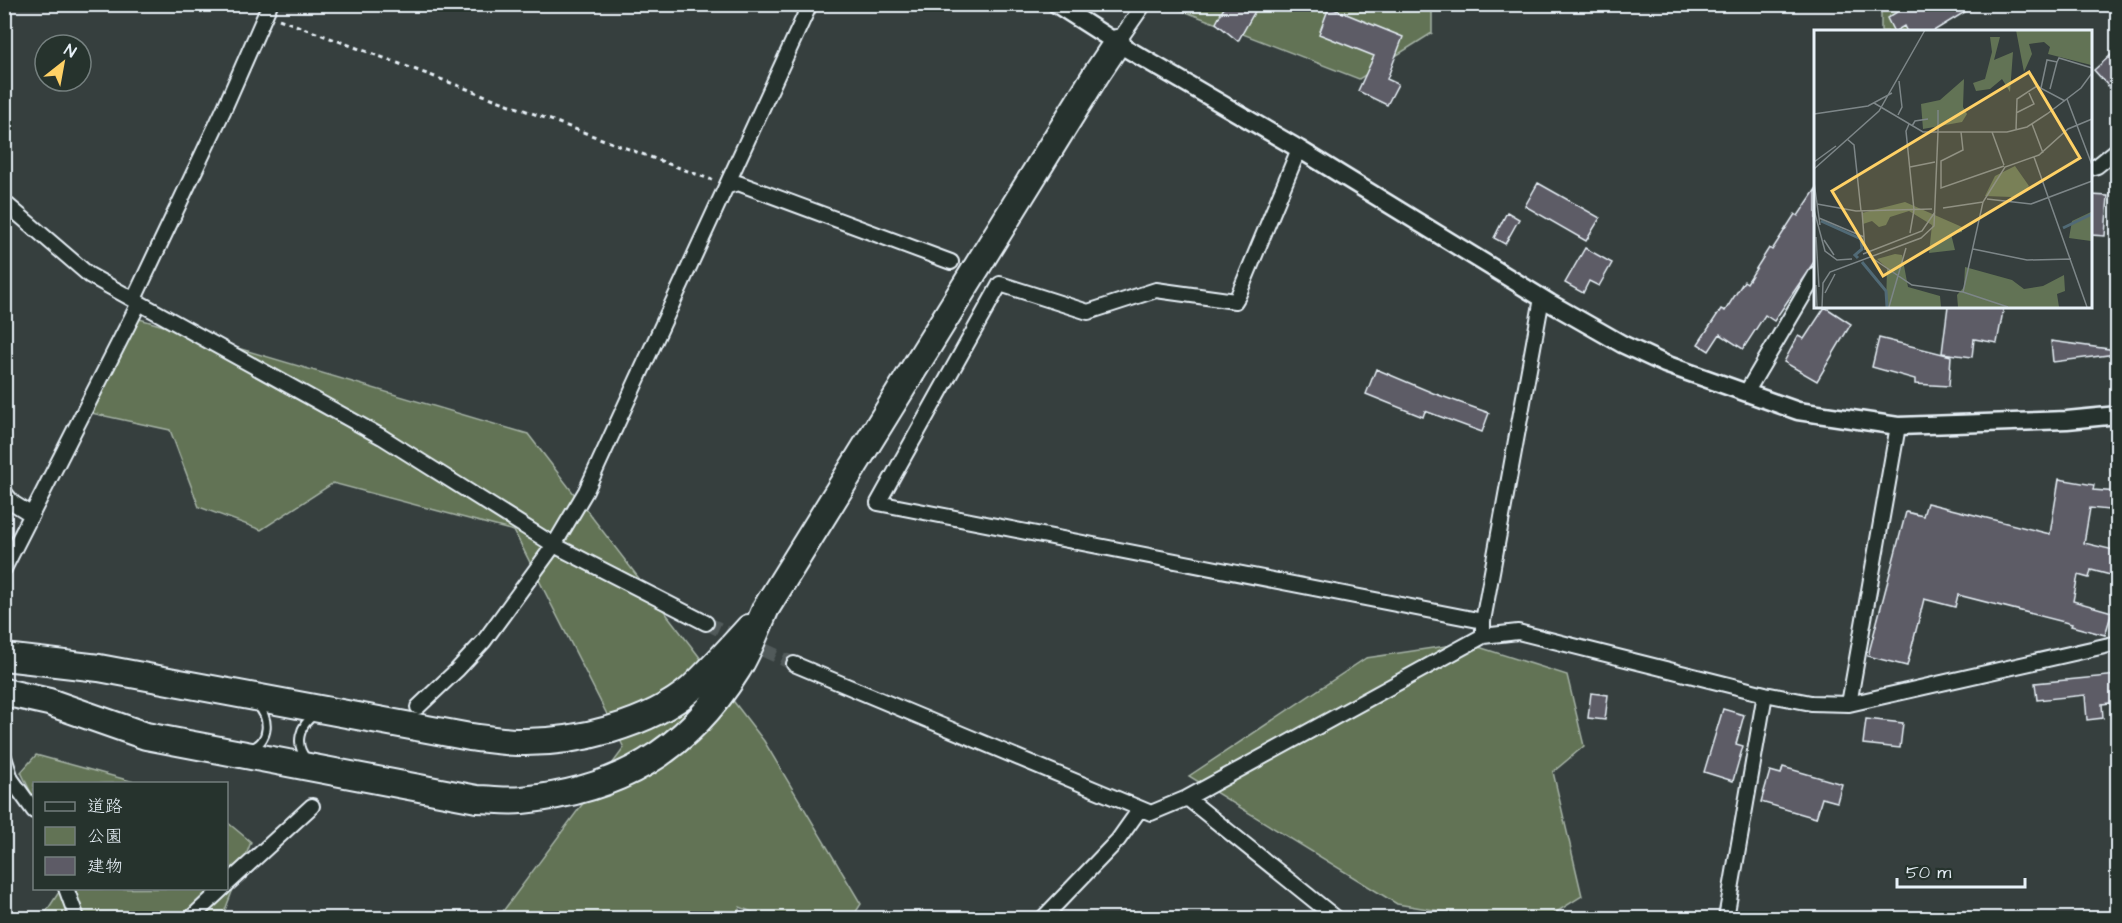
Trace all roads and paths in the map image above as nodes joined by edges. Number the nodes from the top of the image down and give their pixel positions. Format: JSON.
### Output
{"nodes":[{"id":1,"x":810,"y":4,"type":"edge"},
{"id":2,"x":1056,"y":4,"type":"edge"},
{"id":3,"x":1144,"y":4,"type":"edge"},
{"id":4,"x":268,"y":9,"type":"edge"},
{"id":5,"x":1118,"y":43,"type":"junction"},
{"id":6,"x":1299,"y":149,"type":"junction"},
{"id":7,"x":2118,"y":149,"type":"edge"},
{"id":8,"x":2092,"y":168,"type":"edge"},
{"id":9,"x":728,"y":186,"type":"junction"},
{"id":10,"x":4,"y":202,"type":"edge"},
{"id":11,"x":951,"y":262,"type":"dead end"},
{"id":12,"x":1814,"y":277,"type":"edge"},
{"id":13,"x":1542,"y":298,"type":"junction"},
{"id":14,"x":136,"y":301,"type":"junction"},
{"id":15,"x":1746,"y":393,"type":"junction"},
{"id":16,"x":2118,"y":415,"type":"edge"},
{"id":17,"x":1898,"y":426,"type":"junction"},
{"id":18,"x":4,"y":492,"type":"edge"},
{"id":19,"x":32,"y":515,"type":"junction"},
{"id":20,"x":554,"y":545,"type":"junction"},
{"id":21,"x":4,"y":569,"type":"edge"},
{"id":22,"x":766,"y":608,"type":"junction"},
{"id":23,"x":706,"y":623,"type":"tunnel mouth"},
{"id":24,"x":1483,"y":628,"type":"junction"},
{"id":25,"x":2118,"y":643,"type":"edge"},
{"id":26,"x":4,"y":657,"type":"edge"},
{"id":27,"x":794,"y":664,"type":"tunnel mouth"},
{"id":28,"x":4,"y":692,"type":"edge"},
{"id":29,"x":1766,"y":694,"type":"junction"},
{"id":30,"x":242,"y":695,"type":"junction"},
{"id":31,"x":1849,"y":704,"type":"junction"},
{"id":32,"x":418,"y":707,"type":"dead end"},
{"id":33,"x":327,"y":711,"type":"junction"},
{"id":34,"x":229,"y":753,"type":"junction"},
{"id":35,"x":4,"y":757,"type":"edge"},
{"id":36,"x":318,"y":768,"type":"junction"},
{"id":37,"x":1187,"y":798,"type":"junction"},
{"id":38,"x":312,"y":806,"type":"dead end"},
{"id":39,"x":1140,"y":809,"type":"junction"},
{"id":40,"x":33,"y":810,"type":"edge"},
{"id":41,"x":228,"y":884,"type":"edge"},
{"id":42,"x":67,"y":890,"type":"edge"},
{"id":43,"x":222,"y":890,"type":"edge"},
{"id":44,"x":76,"y":918,"type":"edge"},
{"id":45,"x":191,"y":918,"type":"edge"},
{"id":46,"x":1043,"y":918,"type":"edge"},
{"id":47,"x":1336,"y":918,"type":"edge"},
{"id":48,"x":1726,"y":918,"type":"edge"}],
"edges":[{"from":1,"to":9,"type":"street"},
{"from":2,"to":5,"type":"street"},
{"from":3,"to":5,"type":"street"},
{"from":4,"to":9,"type":"path"},
{"from":4,"to":14,"type":"street"},
{"from":5,"to":6,"type":"street"},
{"from":5,"to":22,"type":"highway"},
{"from":6,"to":13,"type":"street"},
{"from":6,"to":24,"type":"street"},
{"from":7,"to":8,"type":"street"},
{"from":9,"to":11,"type":"street"},
{"from":9,"to":20,"type":"street"},
{"from":10,"to":14,"type":"street"},
{"from":12,"to":15,"type":"street"},
{"from":13,"to":15,"type":"street"},
{"from":13,"to":24,"type":"street"},
{"from":14,"to":19,"type":"street"},
{"from":14,"to":20,"type":"street"},
{"from":15,"to":17,"type":"street"},
{"from":16,"to":17,"type":"street"},
{"from":17,"to":31,"type":"street"},
{"from":18,"to":19,"type":"street"},
{"from":19,"to":21,"type":"street"},
{"from":20,"to":23,"type":"street"},
{"from":20,"to":32,"type":"street"},
{"from":22,"to":33,"type":"highway"},
{"from":22,"to":36,"type":"highway"},
{"from":24,"to":29,"type":"street"},
{"from":24,"to":37,"type":"street"},
{"from":25,"to":31,"type":"street"},
{"from":26,"to":30,"type":"highway"},
{"from":27,"to":39,"type":"street"},
{"from":28,"to":34,"type":"highway"},
{"from":29,"to":31,"type":"street"},
{"from":29,"to":48,"type":"street"},
{"from":30,"to":33,"type":"highway"},
{"from":30,"to":34,"type":"lane"},
{"from":33,"to":36,"type":"lane"},
{"from":34,"to":36,"type":"highway"},
{"from":35,"to":40,"type":"street"},
{"from":37,"to":39,"type":"street"},
{"from":37,"to":47,"type":"street"},
{"from":38,"to":41,"type":"street"},
{"from":39,"to":46,"type":"street"},
{"from":42,"to":44,"type":"street"},
{"from":43,"to":45,"type":"street"}]}
